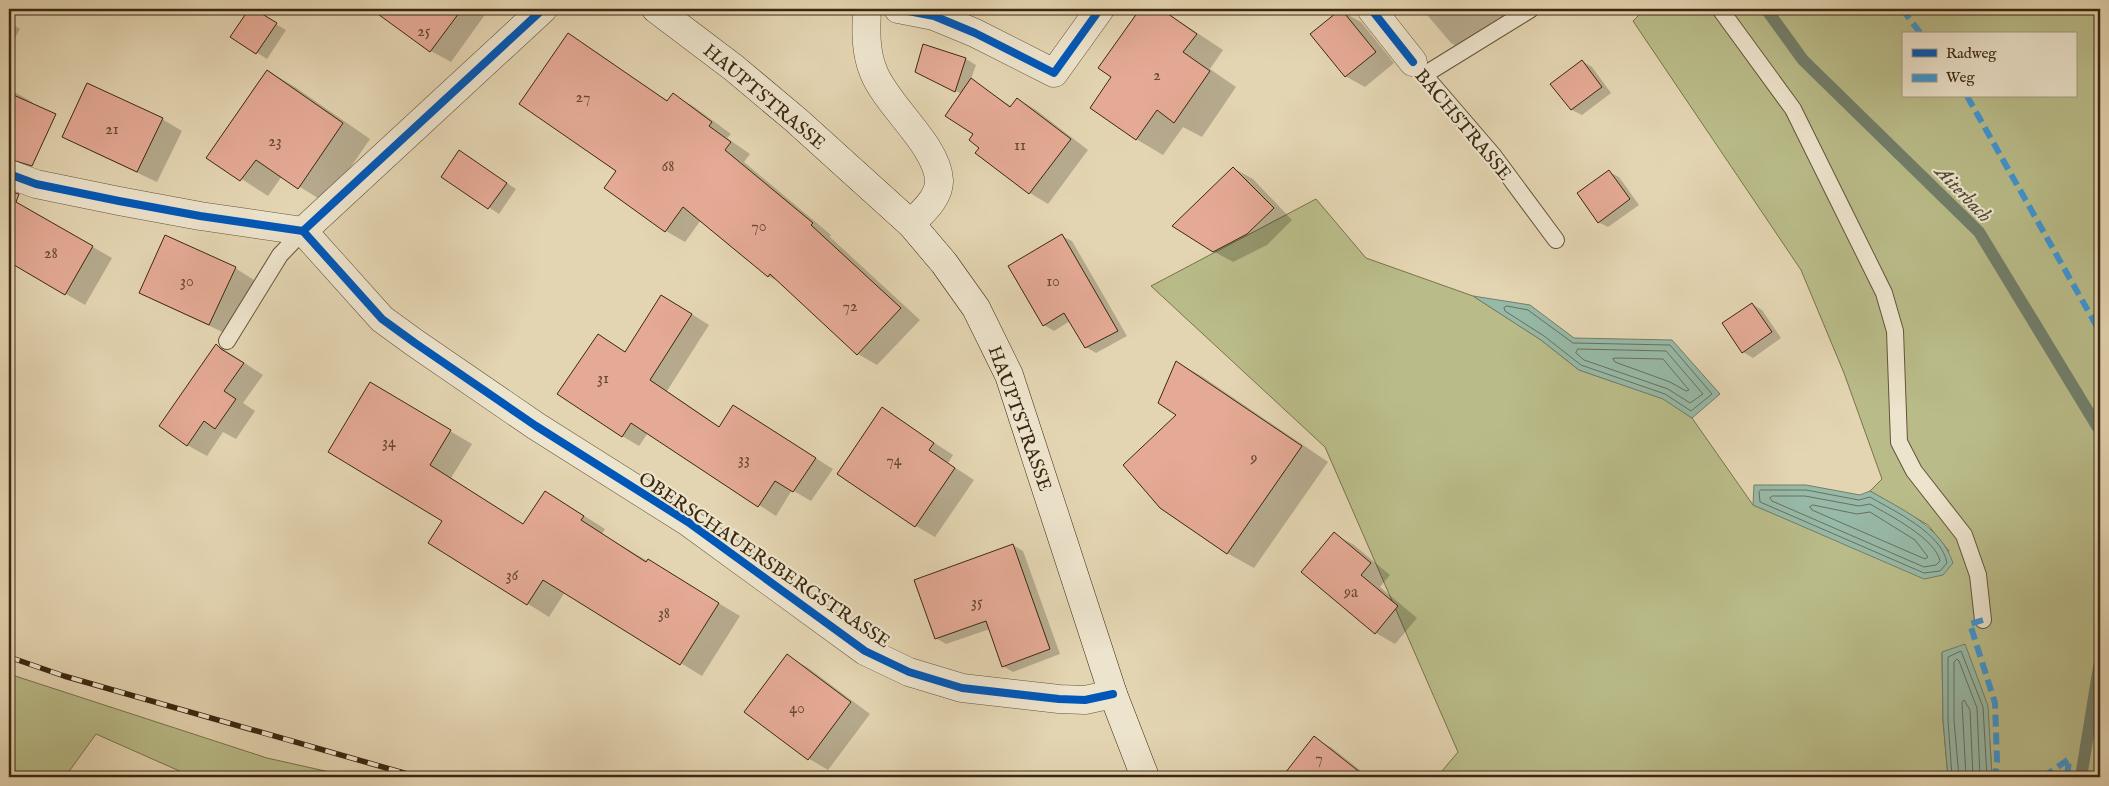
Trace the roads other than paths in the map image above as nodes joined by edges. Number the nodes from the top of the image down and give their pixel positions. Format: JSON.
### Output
{"nodes":[{"id":1,"x":543,"y":9,"type":"edge"},
{"id":2,"x":656,"y":9,"type":"edge"},
{"id":3,"x":867,"y":9,"type":"edge"},
{"id":4,"x":898,"y":9,"type":"edge"},
{"id":5,"x":1100,"y":9,"type":"edge"},
{"id":6,"x":1371,"y":9,"type":"edge"},
{"id":7,"x":1531,"y":9,"type":"edge"},
{"id":8,"x":1720,"y":9,"type":"edge"},
{"id":9,"x":1419,"y":68,"type":"junction"},
{"id":10,"x":9,"y":174,"type":"edge"},
{"id":11,"x":911,"y":224,"type":"junction"},
{"id":12,"x":303,"y":231,"type":"junction"},
{"id":13,"x":1556,"y":240,"type":"dead end"},
{"id":14,"x":227,"y":341,"type":"dead end"},
{"id":15,"x":1983,"y":620,"type":"dead end"},
{"id":16,"x":1113,"y":694,"type":"junction"},
{"id":17,"x":1145,"y":777,"type":"edge"}],
"edges":[{"from":1,"to":12,"type":"street"},
{"from":2,"to":11,"type":"street","name":"HAUPTSTRASSE"},
{"from":3,"to":11,"type":"street"},
{"from":4,"to":5,"type":"street"},
{"from":6,"to":9,"type":"street","name":"BACHSTRASSE"},
{"from":7,"to":9,"type":"lane"},
{"from":8,"to":15,"type":"lane"},
{"from":9,"to":13,"type":"lane","name":"BACHSTRASSE"},
{"from":10,"to":12,"type":"street"},
{"from":11,"to":16,"type":"street","name":"HAUPTSTRASSE"},
{"from":12,"to":14,"type":"lane"},
{"from":12,"to":16,"type":"street","name":"OBERSCHAUERSBERGSTRASSE"},
{"from":16,"to":17,"type":"street","name":"HAUPTSTRASSE"}]}
